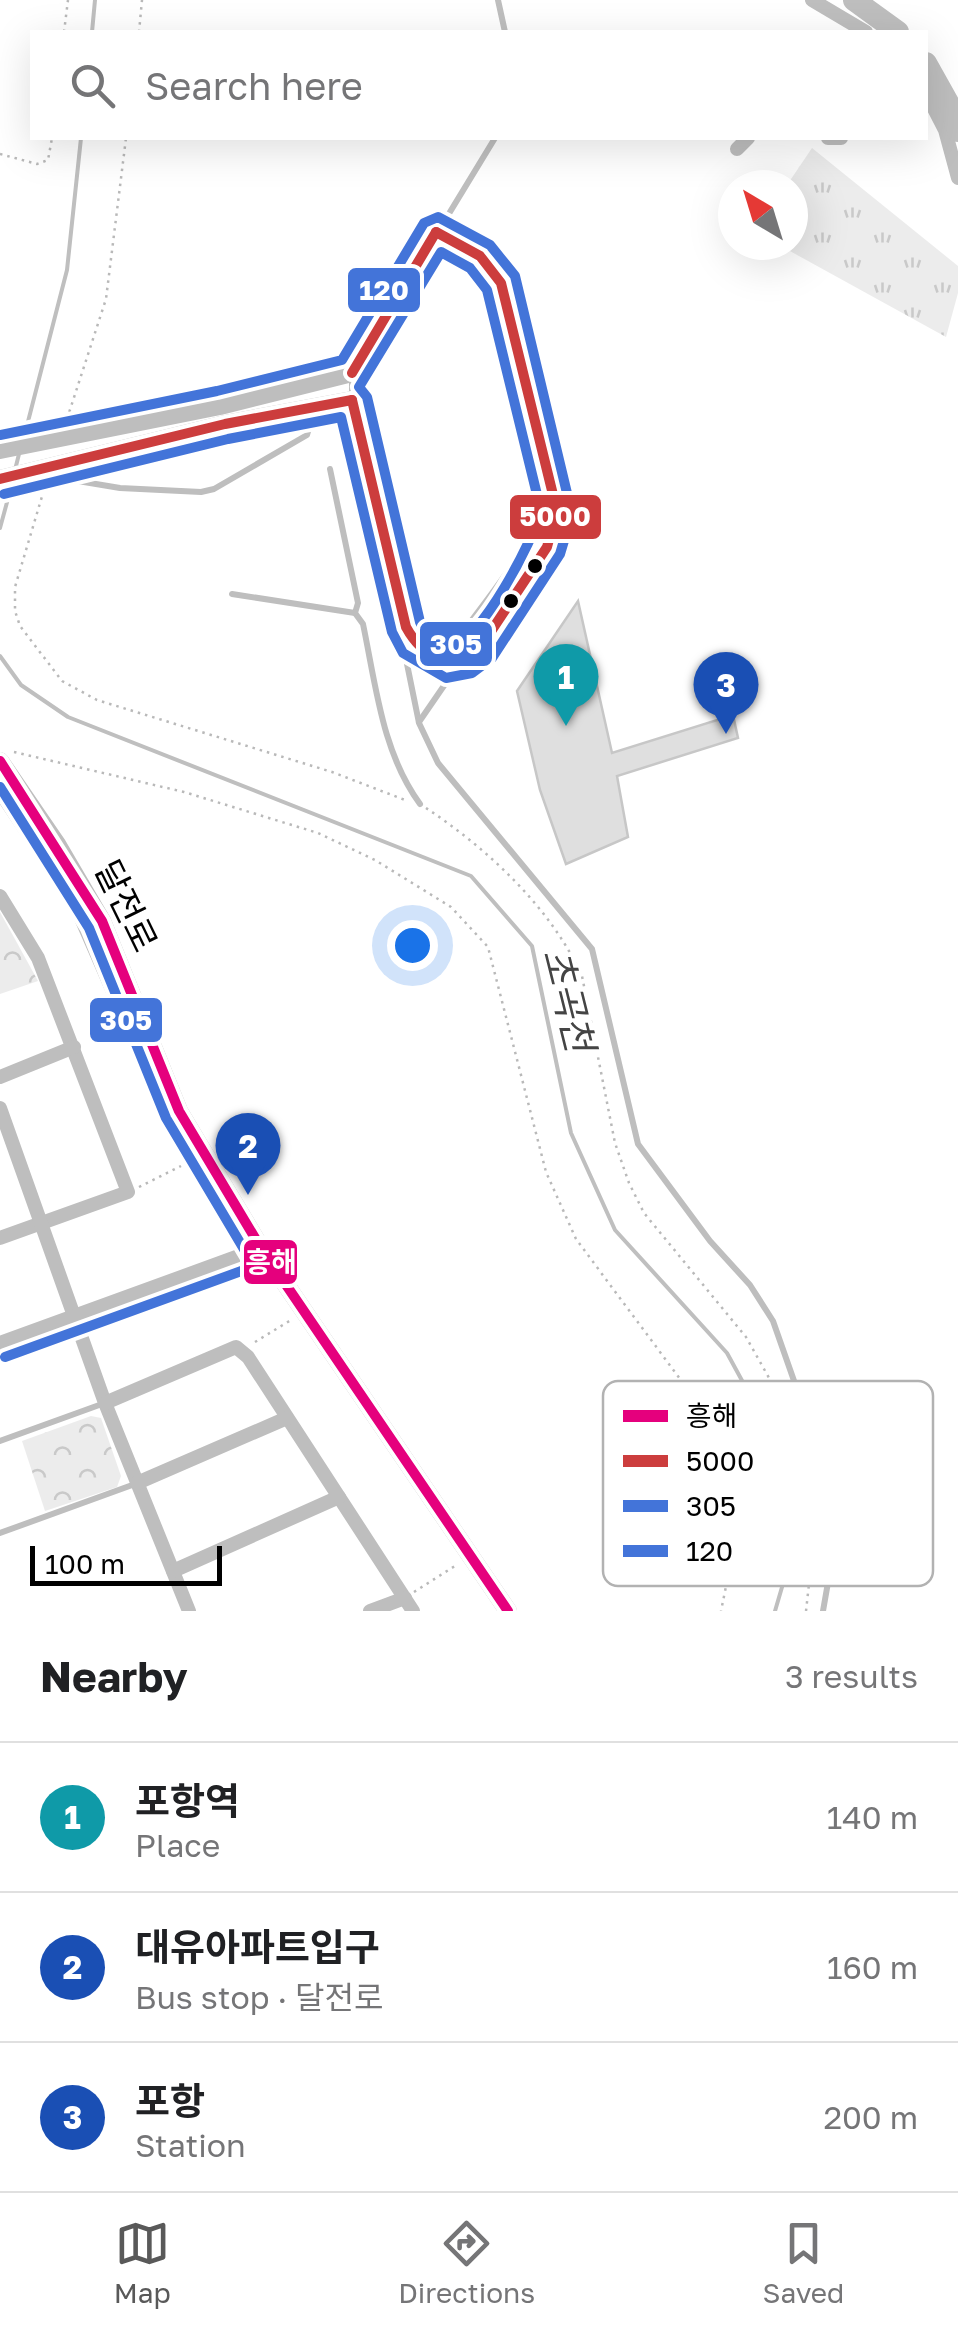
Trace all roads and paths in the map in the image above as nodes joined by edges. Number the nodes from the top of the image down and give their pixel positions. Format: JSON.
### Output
{"nodes":[{"id":1,"x":68,"y":0,"type":"edge"},
{"id":2,"x":142,"y":0,"type":"edge"},
{"id":3,"x":498,"y":0,"type":"edge"},
{"id":4,"x":812,"y":0,"type":"edge"},
{"id":5,"x":854,"y":0,"type":"edge"},
{"id":6,"x":64,"y":30,"type":"edge"},
{"id":7,"x":139,"y":30,"type":"edge"},
{"id":8,"x":505,"y":30,"type":"edge"},
{"id":9,"x":863,"y":30,"type":"edge"},
{"id":10,"x":895,"y":30,"type":"edge"},
{"id":11,"x":928,"y":67,"type":"edge"},
{"id":12,"x":928,"y":99,"type":"edge"},
{"id":13,"x":958,"y":131,"type":"edge"},
{"id":14,"x":52,"y":140,"type":"edge"},
{"id":15,"x":126,"y":140,"type":"edge"},
{"id":16,"x":494,"y":140,"type":"edge"},
{"id":17,"x":746,"y":140,"type":"edge"},
{"id":18,"x":736,"y":149,"type":"dead end"},
{"id":19,"x":0,"y":154,"type":"edge"},
{"id":20,"x":958,"y":178,"type":"edge"},
{"id":21,"x":436,"y":232,"type":"junction"},
{"id":22,"x":352,"y":373,"type":"junction"},
{"id":23,"x":352,"y":400,"type":"junction"},
{"id":24,"x":315,"y":405,"type":"junction"},
{"id":25,"x":70,"y":432,"type":"junction"},
{"id":26,"x":0,"y":450,"type":"edge"},
{"id":27,"x":65,"y":466,"type":"junction"},
{"id":28,"x":330,"y":469,"type":"dead end"},
{"id":29,"x":548,"y":478,"type":"junction"},
{"id":30,"x":0,"y":479,"type":"edge"},
{"id":31,"x":46,"y":483,"type":"dead end"},
{"id":32,"x":557,"y":511,"type":"junction"},
{"id":33,"x":232,"y":594,"type":"dead end"},
{"id":34,"x":401,"y":609,"type":"junction"},
{"id":35,"x":355,"y":613,"type":"junction"},
{"id":36,"x":411,"y":638,"type":"junction"},
{"id":37,"x":452,"y":674,"type":"junction"},
{"id":38,"x":419,"y":723,"type":"junction"},
{"id":39,"x":0,"y":748,"type":"edge"},
{"id":40,"x":0,"y":761,"type":"edge"},
{"id":41,"x":0,"y":788,"type":"edge"},
{"id":42,"x":420,"y":804,"type":"junction"},
{"id":43,"x":1,"y":900,"type":"edge"},
{"id":44,"x":74,"y":1047,"type":"junction"},
{"id":45,"x":0,"y":1077,"type":"edge"},
{"id":46,"x":0,"y":1108,"type":"edge"},
{"id":47,"x":181,"y":1166,"type":"dead end"},
{"id":48,"x":128,"y":1192,"type":"junction"},
{"id":49,"x":40,"y":1224,"type":"junction"},
{"id":50,"x":0,"y":1238,"type":"edge"},
{"id":51,"x":261,"y":1248,"type":"junction"},
{"id":52,"x":74,"y":1316,"type":"junction"},
{"id":53,"x":291,"y":1320,"type":"dead end"},
{"id":54,"x":0,"y":1343,"type":"edge"},
{"id":55,"x":241,"y":1351,"type":"junction"},
{"id":56,"x":682,"y":1381,"type":"edge"},
{"id":57,"x":772,"y":1381,"type":"edge"},
{"id":58,"x":794,"y":1381,"type":"edge"},
{"id":59,"x":105,"y":1404,"type":"junction"},
{"id":60,"x":288,"y":1418,"type":"junction"},
{"id":61,"x":0,"y":1442,"type":"edge"},
{"id":62,"x":138,"y":1483,"type":"junction"},
{"id":63,"x":339,"y":1497,"type":"junction"},
{"id":64,"x":0,"y":1533,"type":"edge"},
{"id":65,"x":458,"y":1564,"type":"dead end"},
{"id":66,"x":173,"y":1571,"type":"junction"},
{"id":67,"x":726,"y":1586,"type":"edge"},
{"id":68,"x":809,"y":1586,"type":"edge"},
{"id":69,"x":828,"y":1586,"type":"edge"},
{"id":70,"x":409,"y":1604,"type":"edge"},
{"id":71,"x":189,"y":1611,"type":"edge"},
{"id":72,"x":370,"y":1611,"type":"edge"},
{"id":73,"x":508,"y":1611,"type":"edge"},
{"id":74,"x":721,"y":1611,"type":"edge"},
{"id":75,"x":806,"y":1611,"type":"edge"},
{"id":76,"x":824,"y":1611,"type":"edge"}],
"edges":[{"from":1,"to":6,"type":"path"},
{"from":2,"to":7,"type":"path"},
{"from":3,"to":8,"type":"lane"},
{"from":4,"to":9,"type":"street"},
{"from":5,"to":10,"type":"highway"},
{"from":11,"to":13,"type":"highway"},
{"from":12,"to":20,"type":"street"},
{"from":14,"to":19,"type":"path"},
{"from":15,"to":25,"type":"path"},
{"from":16,"to":21,"type":"lane"},
{"from":17,"to":18,"type":"street"},
{"from":21,"to":22,"type":"lane"},
{"from":21,"to":29,"type":"lane"},
{"from":22,"to":23,"type":"lane"},
{"from":22,"to":25,"type":"street"},
{"from":23,"to":24,"type":"street"},
{"from":23,"to":34,"type":"lane"},
{"from":24,"to":27,"type":"street"},
{"from":24,"to":27,"type":"lane"},
{"from":25,"to":26,"type":"street"},
{"from":27,"to":30,"type":"street"},
{"from":28,"to":35,"type":"lane"},
{"from":29,"to":32,"type":"lane"},
{"from":29,"to":34,"type":"lane"},
{"from":31,"to":42,"type":"path"},
{"from":32,"to":36,"type":"lane"},
{"from":32,"to":37,"type":"lane"},
{"from":33,"to":35,"type":"lane"},
{"from":34,"to":36,"type":"lane"},
{"from":35,"to":42,"type":"lane"},
{"from":36,"to":37,"type":"lane"},
{"from":36,"to":38,"type":"lane"},
{"from":37,"to":38,"type":"lane"},
{"from":38,"to":58,"type":"lane"},
{"from":39,"to":56,"type":"path"},
{"from":40,"to":51,"type":"street","name":"달전로"},
{"from":41,"to":51,"type":"street","name":"달전로"},
{"from":42,"to":57,"type":"path"},
{"from":43,"to":44,"type":"street"},
{"from":44,"to":45,"type":"street"},
{"from":44,"to":48,"type":"street"},
{"from":46,"to":49,"type":"street"},
{"from":47,"to":48,"type":"path"},
{"from":48,"to":49,"type":"street"},
{"from":49,"to":50,"type":"street"},
{"from":49,"to":52,"type":"street"},
{"from":51,"to":52,"type":"street"},
{"from":51,"to":73,"type":"street","name":"달전로"},
{"from":52,"to":54,"type":"street"},
{"from":52,"to":59,"type":"street"},
{"from":53,"to":55,"type":"path"},
{"from":55,"to":59,"type":"street"},
{"from":55,"to":60,"type":"street"},
{"from":59,"to":61,"type":"lane"},
{"from":59,"to":62,"type":"street"},
{"from":60,"to":62,"type":"street"},
{"from":60,"to":63,"type":"street"},
{"from":62,"to":64,"type":"lane"},
{"from":62,"to":66,"type":"street"},
{"from":63,"to":66,"type":"street"},
{"from":63,"to":70,"type":"street"},
{"from":65,"to":70,"type":"path"},
{"from":66,"to":71,"type":"street"},
{"from":67,"to":74,"type":"path"},
{"from":68,"to":75,"type":"path"},
{"from":69,"to":76,"type":"lane"},
{"from":70,"to":72,"type":"street"}]}
